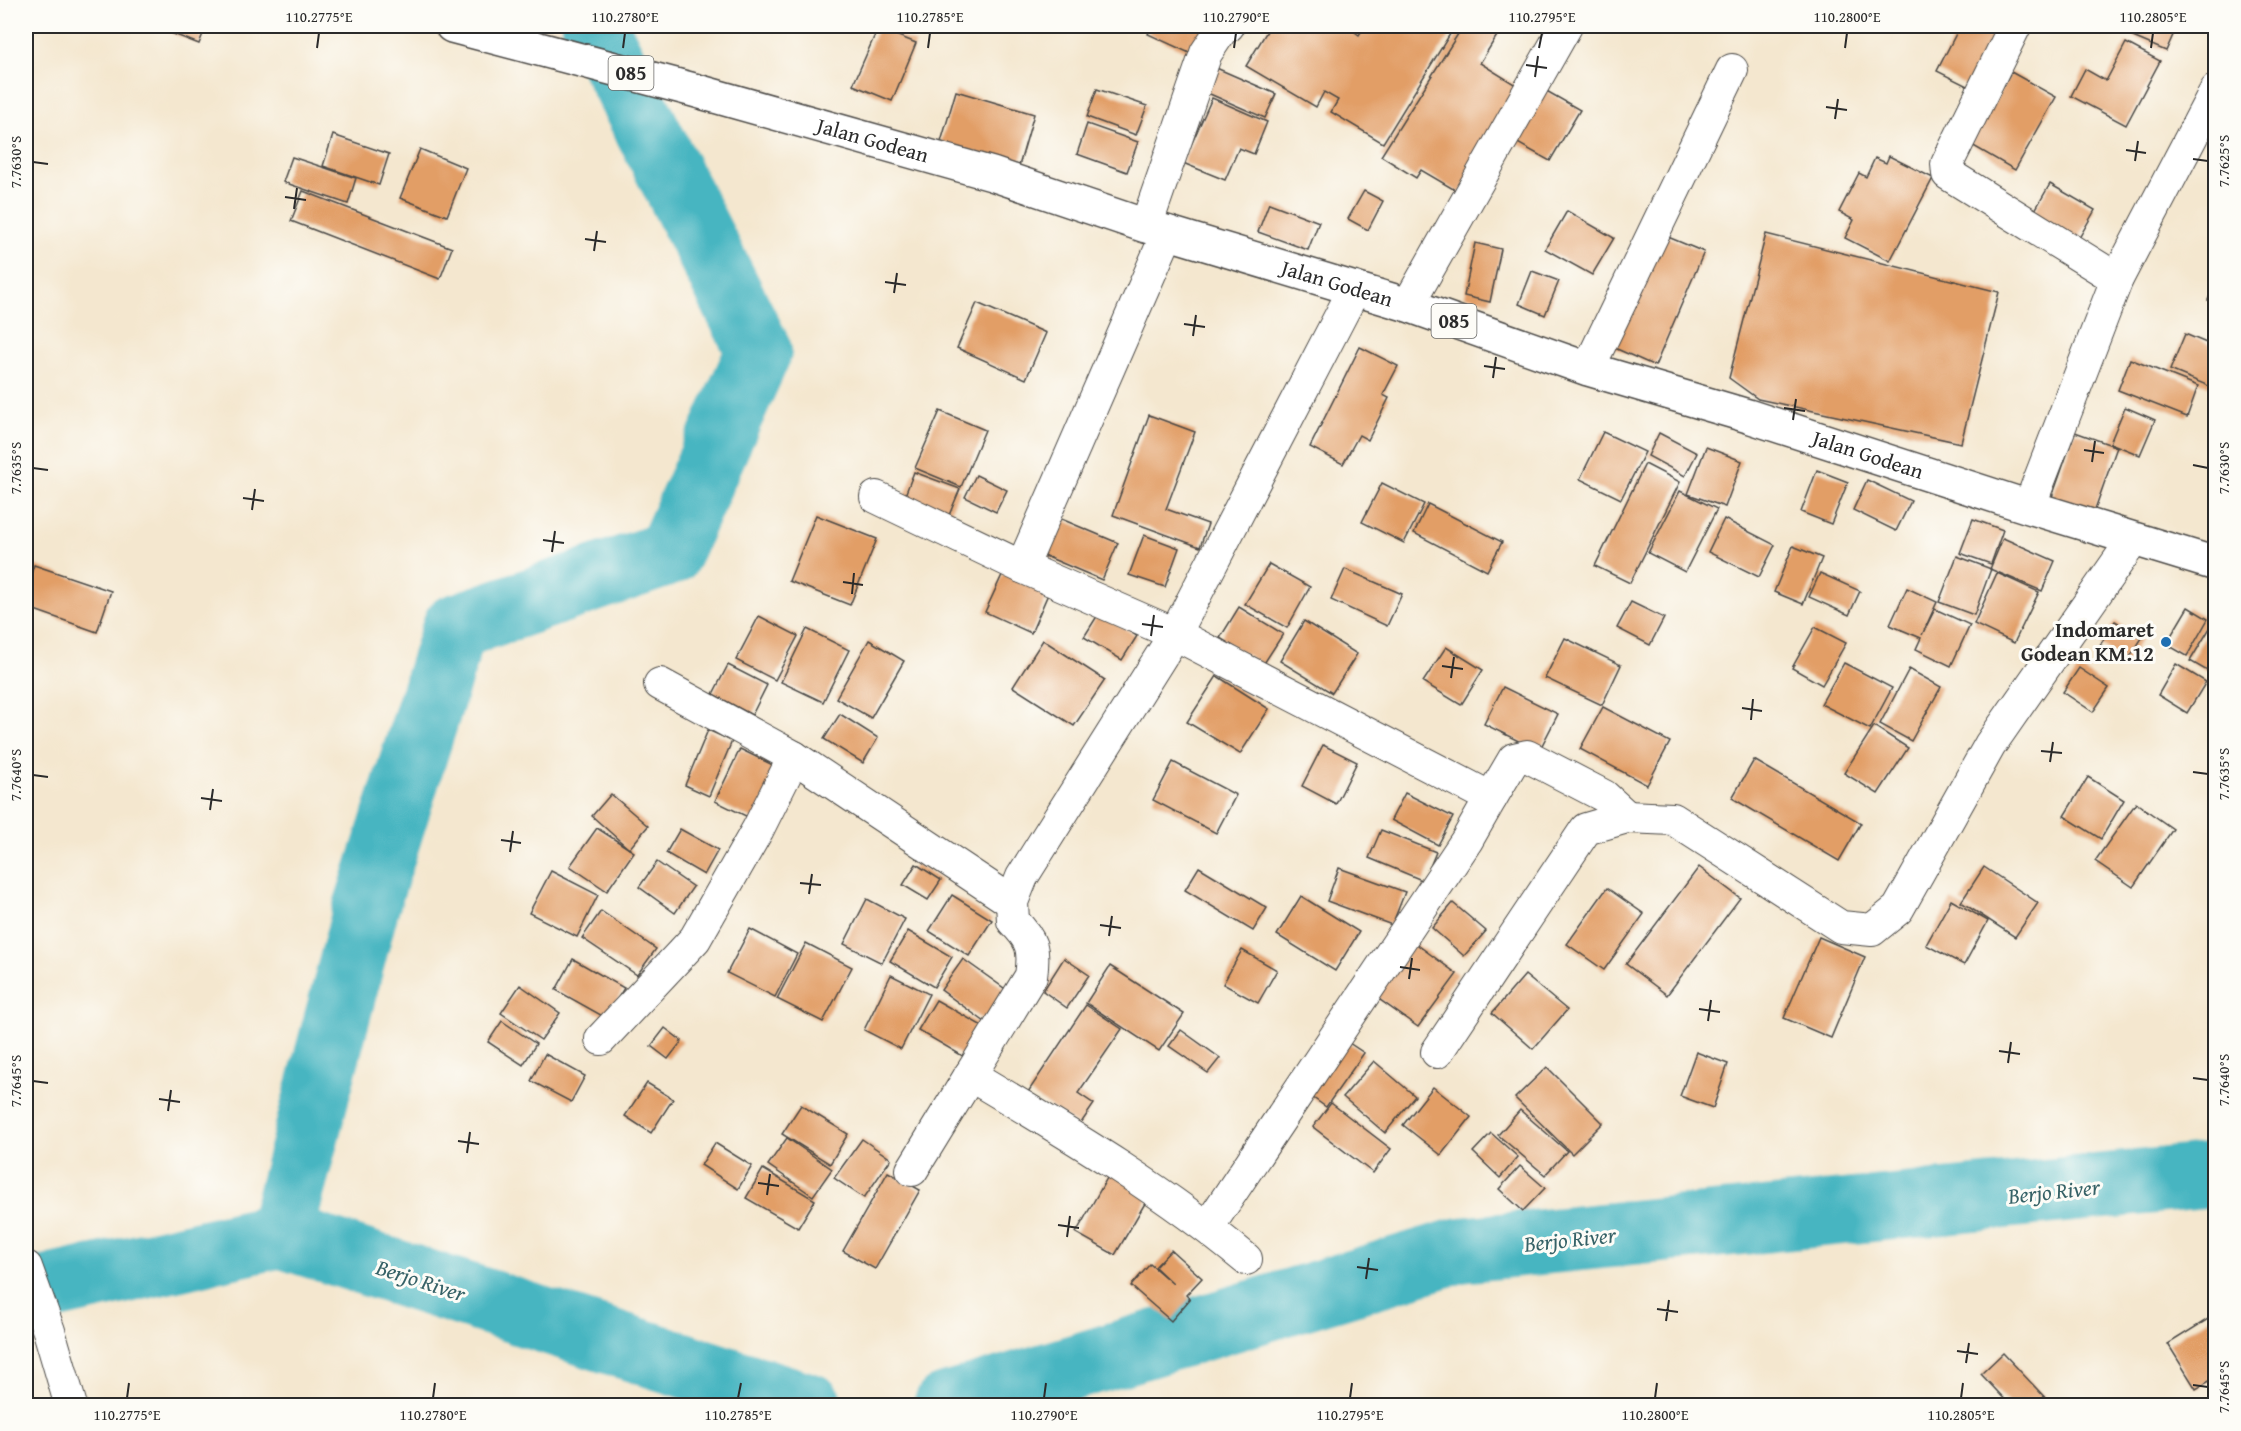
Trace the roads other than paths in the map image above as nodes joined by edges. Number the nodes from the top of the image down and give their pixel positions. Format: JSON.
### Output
{"nodes":[{"id":1,"x":452,"y":26,"type":"edge"},
{"id":2,"x":1228,"y":26,"type":"edge"},
{"id":3,"x":1566,"y":26,"type":"edge"},
{"id":4,"x":2015,"y":26,"type":"edge"},
{"id":5,"x":1732,"y":70,"type":"dead end"},
{"id":6,"x":2216,"y":90,"type":"edge"},
{"id":7,"x":1157,"y":229,"type":"junction"},
{"id":8,"x":2117,"y":279,"type":"junction"},
{"id":9,"x":1355,"y":288,"type":"junction"},
{"id":10,"x":1408,"y":305,"type":"junction"},
{"id":11,"x":1588,"y":369,"type":"junction"},
{"id":12,"x":876,"y":497,"type":"dead end"},
{"id":13,"x":2029,"y":507,"type":"junction"},
{"id":14,"x":2133,"y":540,"type":"junction"},
{"id":15,"x":2215,"y":563,"type":"edge"},
{"id":16,"x":1022,"y":567,"type":"junction"},
{"id":17,"x":1175,"y":634,"type":"junction"},
{"id":18,"x":660,"y":684,"type":"dead end"},
{"id":19,"x":794,"y":757,"type":"junction"},
{"id":20,"x":1491,"y":798,"type":"junction"},
{"id":21,"x":1627,"y":817,"type":"junction"},
{"id":22,"x":1012,"y":902,"type":"junction"},
{"id":23,"x":601,"y":1040,"type":"dead end"},
{"id":24,"x":1437,"y":1052,"type":"dead end"},
{"id":25,"x":970,"y":1075,"type":"junction"},
{"id":26,"x":912,"y":1170,"type":"dead end"},
{"id":27,"x":1208,"y":1227,"type":"junction"},
{"id":28,"x":1246,"y":1259,"type":"dead end"},
{"id":29,"x":26,"y":1267,"type":"edge"},
{"id":30,"x":71,"y":1406,"type":"edge"}],
"edges":[{"from":1,"to":7,"type":"main road","name":"Jalan Godean","number":"085"},
{"from":2,"to":7,"type":"street"},
{"from":3,"to":10,"type":"street"},
{"from":4,"to":8,"type":"street"},
{"from":5,"to":11,"type":"street"},
{"from":6,"to":8,"type":"street"},
{"from":7,"to":9,"type":"main road","name":"Jalan Godean","number":"085"},
{"from":7,"to":16,"type":"street"},
{"from":8,"to":13,"type":"street"},
{"from":9,"to":10,"type":"main road","name":"Jalan Godean","number":"085"},
{"from":9,"to":17,"type":"street"},
{"from":10,"to":11,"type":"main road","name":"Jalan Godean","number":"085"},
{"from":11,"to":13,"type":"main road","name":"Jalan Godean","number":"085"},
{"from":12,"to":16,"type":"street"},
{"from":13,"to":14,"type":"main road","name":"Jalan Godean","number":"085"},
{"from":14,"to":15,"type":"main road","name":"Jalan Godean","number":"085"},
{"from":14,"to":21,"type":"street"},
{"from":16,"to":17,"type":"street"},
{"from":17,"to":20,"type":"street"},
{"from":17,"to":22,"type":"street"},
{"from":18,"to":19,"type":"street"},
{"from":19,"to":22,"type":"street"},
{"from":19,"to":23,"type":"street"},
{"from":20,"to":21,"type":"street"},
{"from":20,"to":27,"type":"street"},
{"from":21,"to":24,"type":"street"},
{"from":22,"to":25,"type":"street"},
{"from":25,"to":26,"type":"street"},
{"from":25,"to":27,"type":"street"},
{"from":27,"to":28,"type":"street"},
{"from":29,"to":30,"type":"street"}]}
